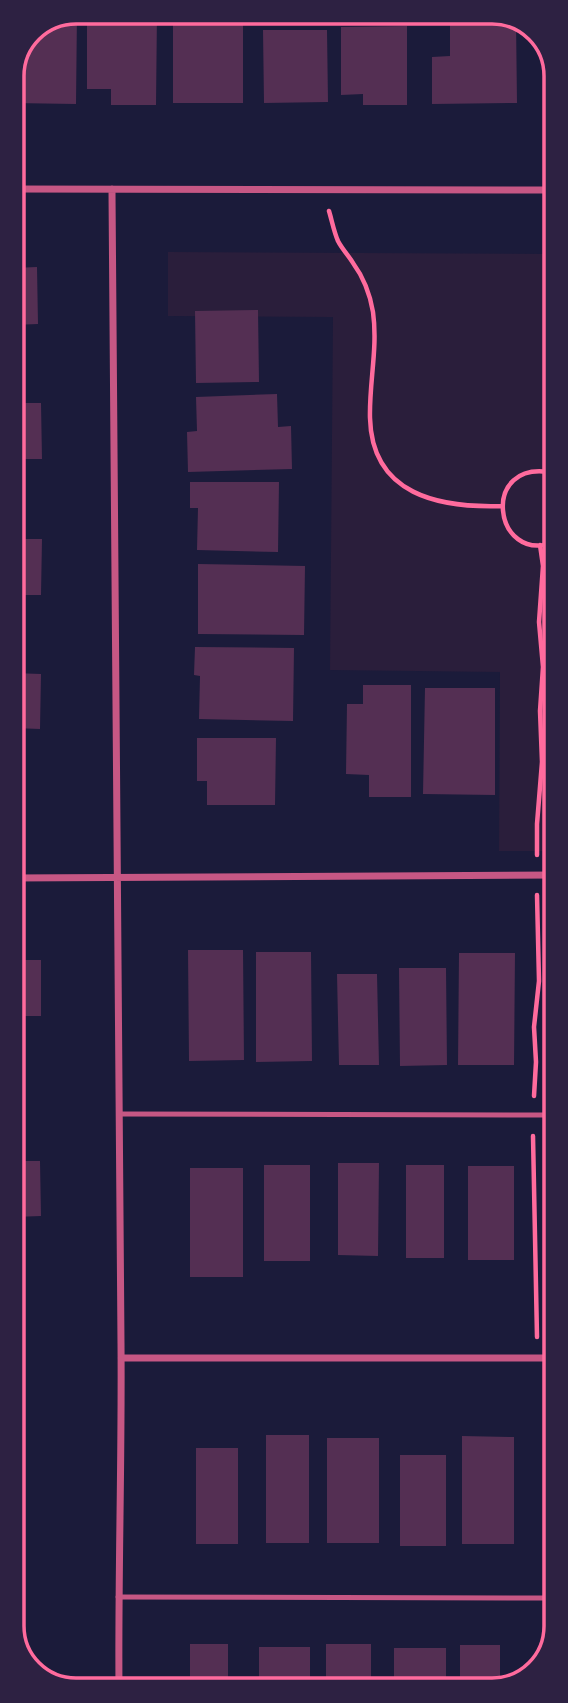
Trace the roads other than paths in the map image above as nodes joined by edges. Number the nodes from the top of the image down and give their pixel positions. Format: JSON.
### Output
{"nodes":[{"id":1,"x":24,"y":189,"type":"edge"},
{"id":2,"x":112,"y":189,"type":"junction"},
{"id":3,"x":544,"y":190,"type":"edge"},
{"id":4,"x":544,"y":876,"type":"edge"},
{"id":5,"x":24,"y":878,"type":"edge"},
{"id":6,"x":116,"y":878,"type":"junction"},
{"id":7,"x":119,"y":1114,"type":"junction"},
{"id":8,"x":544,"y":1115,"type":"edge"},
{"id":9,"x":544,"y":1357,"type":"edge"},
{"id":10,"x":121,"y":1358,"type":"junction"},
{"id":11,"x":118,"y":1597,"type":"junction"},
{"id":12,"x":544,"y":1598,"type":"edge"},
{"id":13,"x":119,"y":1678,"type":"edge"}],
"edges":[{"from":1,"to":2,"type":"street"},
{"from":2,"to":3,"type":"street"},
{"from":2,"to":6,"type":"street"},
{"from":4,"to":6,"type":"street"},
{"from":5,"to":6,"type":"street"},
{"from":6,"to":7,"type":"street"},
{"from":7,"to":8,"type":"lane"},
{"from":7,"to":10,"type":"street"},
{"from":9,"to":10,"type":"street"},
{"from":10,"to":11,"type":"street"},
{"from":11,"to":12,"type":"lane"},
{"from":11,"to":13,"type":"street"}]}
